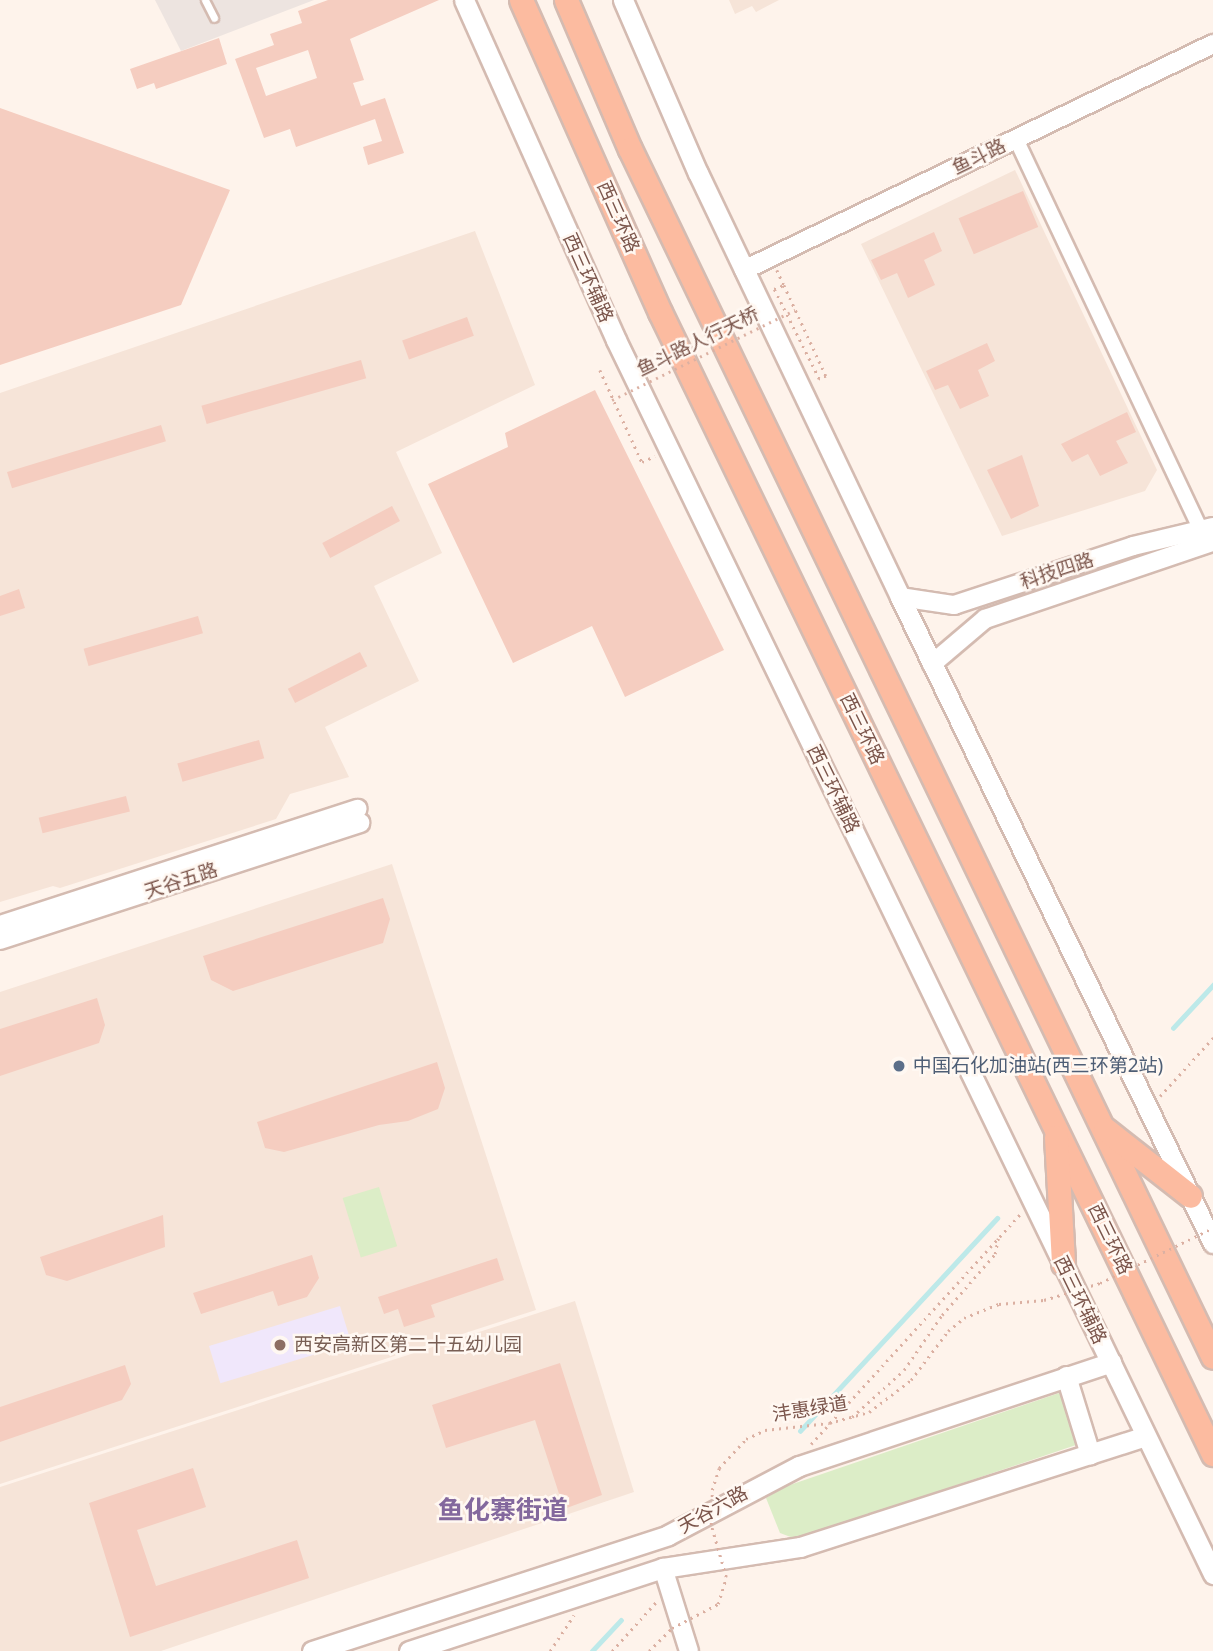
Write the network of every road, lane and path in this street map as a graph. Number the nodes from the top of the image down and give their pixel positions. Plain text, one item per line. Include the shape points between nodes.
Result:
1 (205, 0) edge
2 (464, 0) edge
3 (521, 0) edge
4 (566, 0) edge
5 (623, 0) edge
6 (214, 18) dead end
7 (1213, 44) edge
8 (1016, 139) junction
9 (744, 270) junction
10 (795, 310) junction
11 (600, 370) dead end
12 (612, 400) junction
13 (642, 462) dead end
14 (1209, 533) edge
15 (900, 597) junction
16 (932, 664) junction
17 (0, 925) edge
18 (0, 940) edge
19 (1213, 1038) edge
20 (1149, 1109) junction
21 (1101, 1126) junction
22 (1056, 1127) junction
23 (1191, 1196) junction
24 (1032, 1202) junction
25 (1213, 1228) edge
26 (998, 1237) junction
27 (1213, 1243) edge
28 (1063, 1264) junction
29 (1213, 1357) edge
30 (1111, 1362) junction
31 (1066, 1377) junction
32 (852, 1418) junction
33 (1146, 1436) junction
34 (1090, 1454) junction
35 (1213, 1454) edge
36 (792, 1468) junction
37 (663, 1569) junction
38 (1213, 1574) edge
39 (669, 1588) junction
40 (586, 1594) junction
41 (312, 1651) edge
42 (409, 1651) edge
43 (550, 1651) edge
44 (612, 1651) edge
45 (649, 1651) edge
46 (689, 1651) edge

1 - 6 lane
2 - 24 main road, 西三环辅路 via 615,340
3 - 22 highway, 西三环路 via 660,312
4 - 21 highway, 西三环路 via 636,161
5 - 9 main road
7 - 8 street, 鱼斗路
8 - 9 street, 鱼斗路
8 - 14 street
9 - 15 main road
10 - 10 path via 826,376 819,379 774,289 784,285
10 - 12 path, 鱼斗路人行天桥, bridge
11 - 12 path
12 - 13 path
14 - 15 street, 科技四路 via 1133,546 954,605
14 - 16 street, 科技四路 via 985,619
15 - 16 main road
16 - 20 main road
17 - 18 street, 天谷五路 via 360,816
19 - 20 path
20 - 23 main road
21 - 23 highway
21 - 29 highway, 西三环路
22 - 28 highway
22 - 35 highway, 西三环路
23 - 27 main road
24 - 26 path
24 - 28 main road, 西三环辅路
25 - 32 path, 沣惠绿道, bridge via 1100,1283 972,1313 948,1331 893,1395
26 - 32 path via 998,1246 985,1266 887,1390
26 - 36 path
28 - 30 main road, 西三环辅路
30 - 31 main road, 天谷六路
30 - 33 main road, 西三环辅路
31 - 34 main road
31 - 36 main road, 天谷六路
32 - 45 path, 沣惠绿道, bridge via 765,1430 732,1452 719,1468 709,1507 724,1559 723,1592 708,1612 672,1628
33 - 34 main road, 天谷六路
33 - 38 main road, 西三环辅路
34 - 37 main road, 天谷六路 via 800,1547
36 - 41 main road, 天谷六路 via 668,1535
37 - 39 street
37 - 40 main road, 天谷六路
39 - 44 path
39 - 46 street
40 - 42 main road, 天谷六路
40 - 43 path

